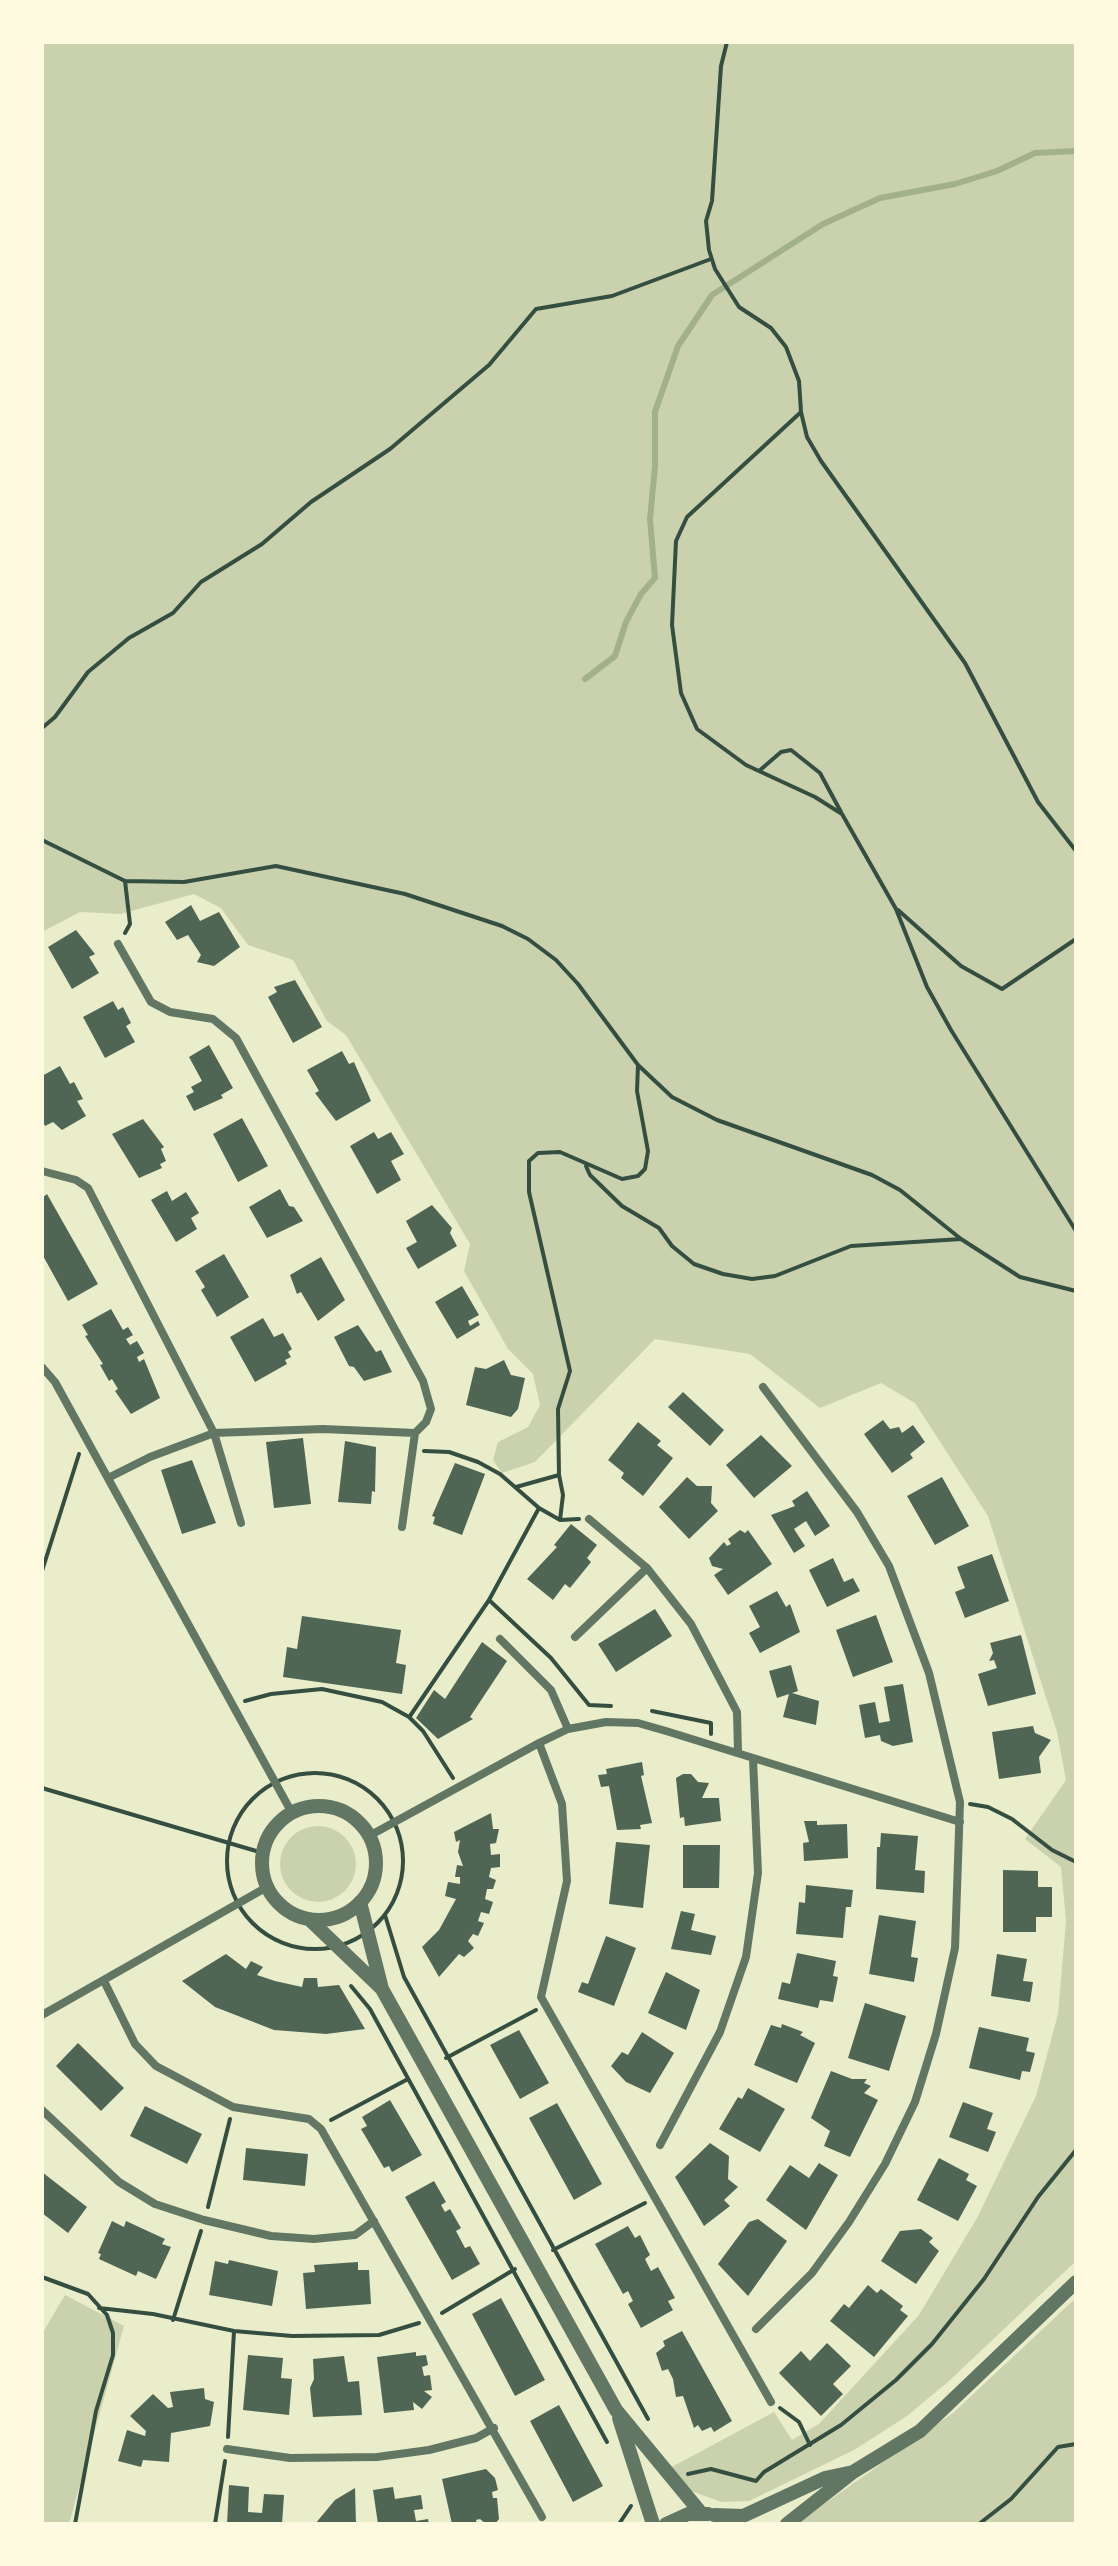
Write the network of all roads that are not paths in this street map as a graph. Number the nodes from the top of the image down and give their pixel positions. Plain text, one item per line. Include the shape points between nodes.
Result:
1 (118, 944) road end
2 (42, 1171) edge
3 (42, 1367) edge
4 (763, 1387) dead end
5 (214, 1433) junction
6 (415, 1433) junction
7 (108, 1478) junction
8 (589, 1519) road end
9 (241, 1523) dead end
10 (402, 1527) dead end
11 (647, 1568) junction
12 (575, 1637) dead end
13 (500, 1639) dead end
14 (568, 1729) junction
15 (539, 1743) junction
16 (738, 1752) junction
17 (753, 1759) junction
18 (292, 1813) junction
19 (960, 1822) junction
20 (369, 1836) junction
21 (267, 1887) junction
22 (360, 1902) junction
23 (310, 1920) junction
24 (104, 1981) junction
25 (382, 1989) junction
26 (42, 2015) edge
27 (42, 2110) edge
28 (660, 2145) dead end
29 (374, 2221) junction
30 (1076, 2282) edge
31 (756, 2329) dead end
32 (771, 2402) road end
33 (616, 2410) junction
34 (494, 2428) junction
35 (227, 2449) road end
36 (853, 2472) junction
37 (708, 2514) junction
38 (542, 2517) dead end
39 (653, 2524) edge
40 (666, 2524) edge
41 (732, 2524) edge
42 (787, 2524) edge

1 - 6 street via 151,1002 170,1012 213,1019 236,1038 429,1394 431,1409
2 - 5 street via 88,1188
3 - 7 street
4 - 19 street via 857,1512 889,1566 925,1661 960,1802
5 - 6 street
5 - 7 street
5 - 9 street
6 - 10 street
7 - 18 street
8 - 11 street
11 - 12 street
11 - 16 street via 713,1661 737,1712
13 - 14 street via 551,1690
14 - 15 street
14 - 16 street via 638,1723
15 - 20 street
15 - 32 street via 562,1804 567,1845 567,1881 542,1981 544,2005
16 - 17 street
17 - 19 street
17 - 28 street via 758,1873 746,1957 720,2032
18 - 20 street via 326,1807 351,1817
18 - 21 street via 268,1837 263,1853
19 - 31 street via 955,1948 915,2102 849,2222 812,2273
20 - 22 street via 375,1871
21 - 23 street via 292,1914
21 - 24 street
22 - 23 street via 345,1914
22 - 25 street
23 - 25 street
24 - 26 street
24 - 29 street via 135,2044 156,2066 233,2107 309,2119
25 - 33 street
27 - 29 street via 119,2182 167,2208 285,2237 355,2235
29 - 34 street
30 - 36 street via 952,2404 920,2431
33 - 37 street
33 - 39 street
34 - 35 street via 429,2450 377,2457 290,2458
34 - 38 street
36 - 37 street via 825,2478 743,2516
36 - 42 street
37 - 40 street via 688,2514
37 - 41 street

